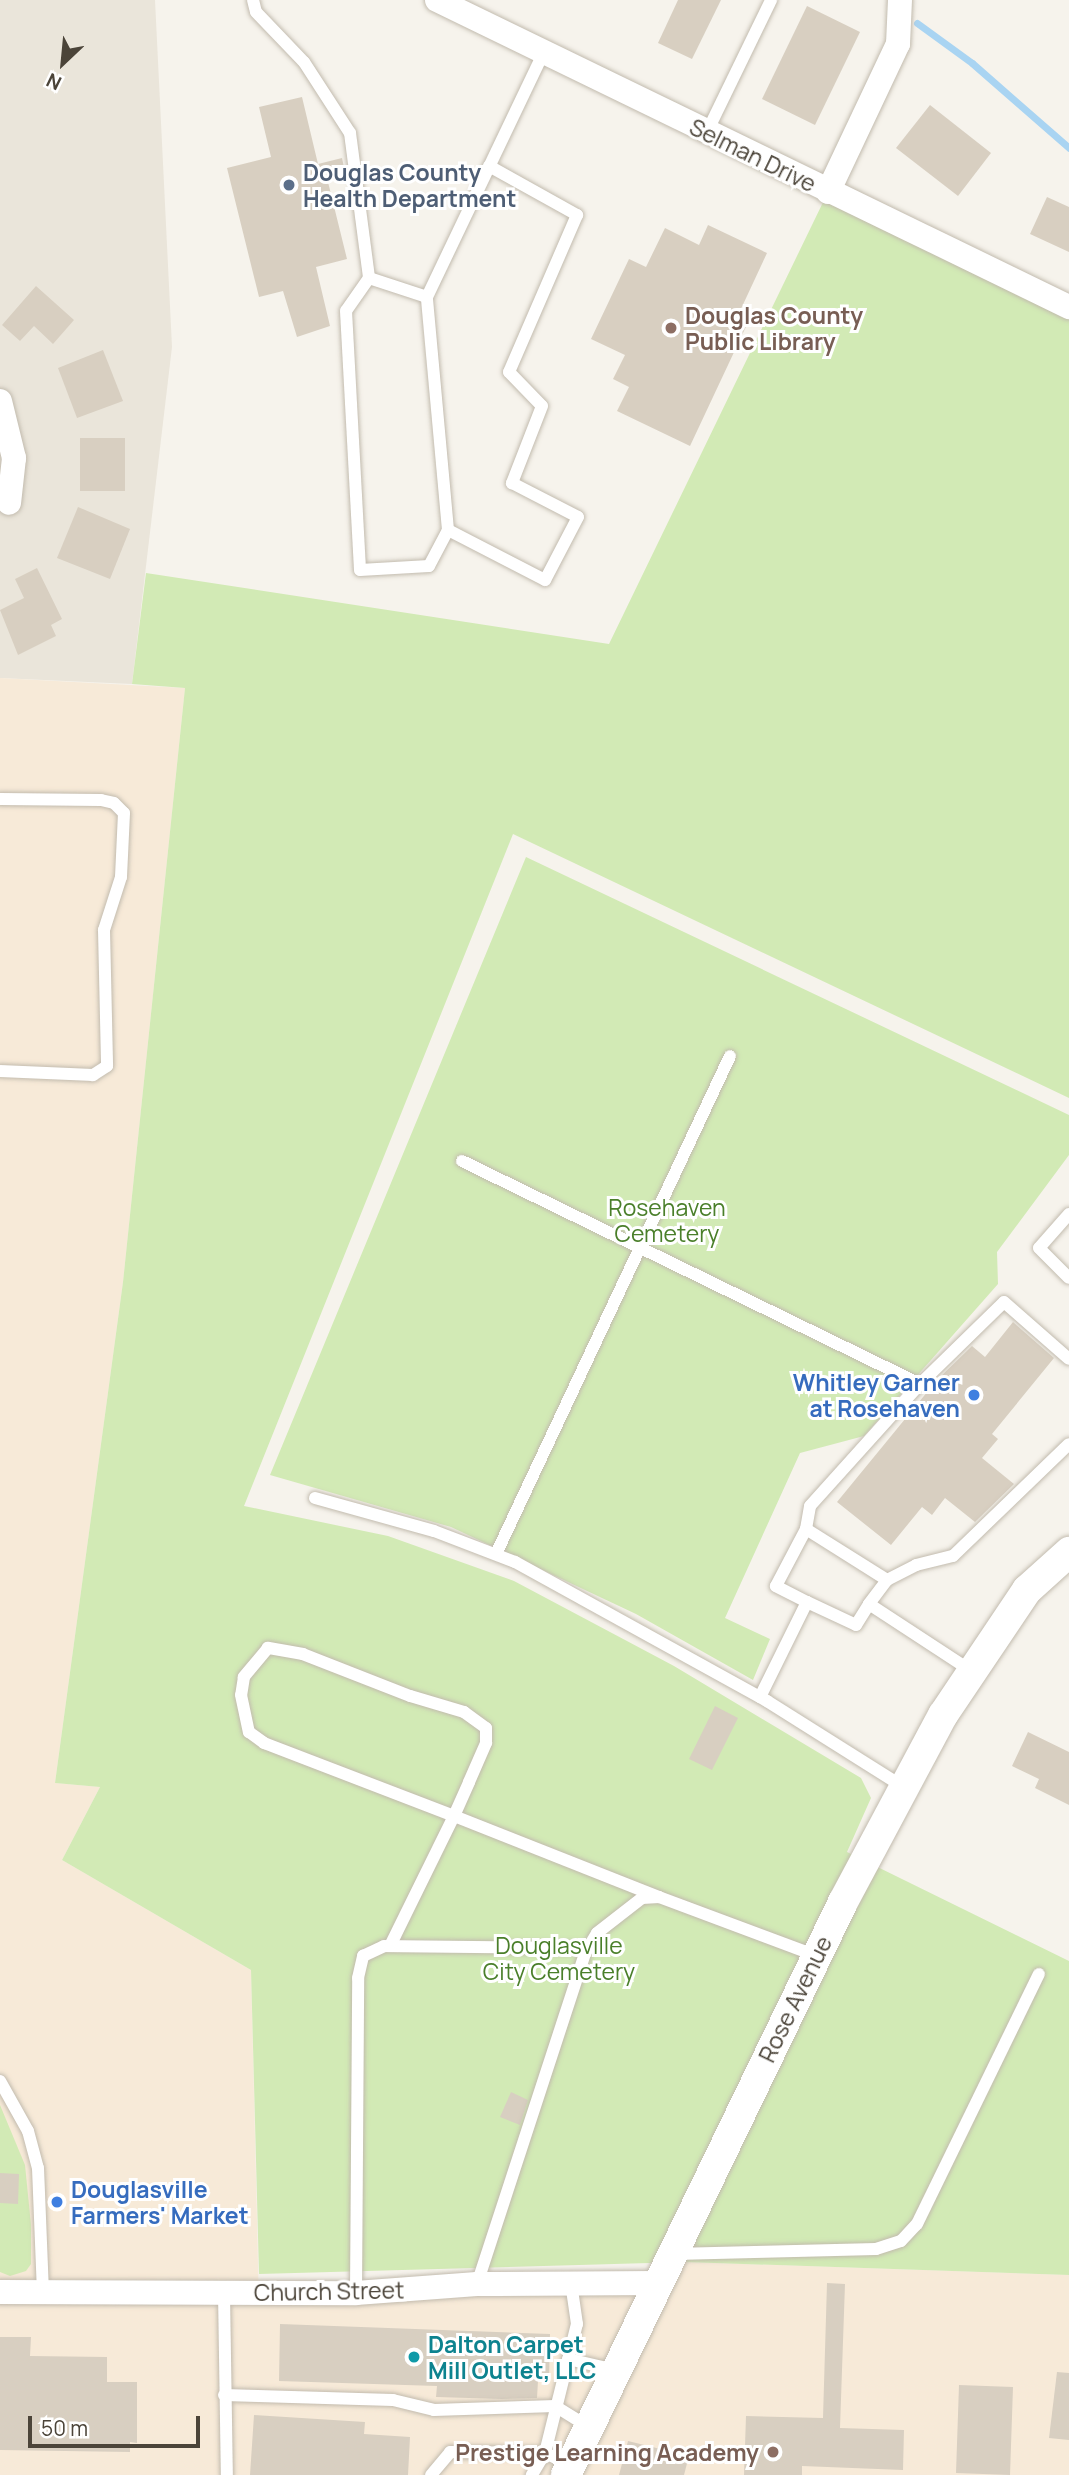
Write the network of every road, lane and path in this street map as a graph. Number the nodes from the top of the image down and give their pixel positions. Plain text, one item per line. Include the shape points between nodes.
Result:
1 (253, 0) edge
2 (772, 0) edge
3 (900, 0) edge
4 (450, 3) edge
5 (544, 52) junction
6 (707, 132) junction
7 (489, 166) junction
8 (828, 192) junction
9 (369, 278) junction
10 (427, 297) junction
11 (1069, 307) edge
12 (0, 401) edge
13 (9, 503) dead end
14 (448, 530) junction
15 (0, 799) edge
16 (730, 1056) dead end
17 (0, 1070) edge
18 (462, 1161) dead end
19 (1069, 1214) edge
20 (641, 1245) junction
21 (1069, 1278) edge
22 (1069, 1359) edge
23 (920, 1384) junction
24 (1069, 1444) edge
25 (315, 1498) dead end
26 (806, 1529) junction
27 (1069, 1552) edge
28 (496, 1554) junction
29 (887, 1580) junction
30 (807, 1602) junction
31 (869, 1604) junction
32 (970, 1670) junction
33 (760, 1697) junction
34 (905, 1788) junction
35 (454, 1816) junction
36 (659, 1897) junction
37 (390, 1946) junction
38 (588, 1948) junction
39 (817, 1956) junction
40 (1039, 1974) dead end
41 (0, 2081) edge
42 (671, 2255) junction
43 (571, 2283) junction
44 (657, 2283) junction
45 (477, 2284) junction
46 (0, 2292) edge
47 (43, 2293) junction
48 (224, 2293) junction
49 (356, 2293) junction
50 (568, 2359) junction
51 (615, 2370) junction
52 (224, 2395) junction
53 (555, 2406) junction
54 (589, 2427) junction
55 (560, 2464) edge
56 (226, 2475) edge
57 (431, 2475) edge
58 (532, 2475) edge

1 - 9 lane via 256,12 304,62 350,133
2 - 6 lane
3 - 8 street via 898,44
4 - 5 street, Selman Drive
5 - 6 street, Selman Drive
5 - 7 lane
6 - 8 street, Selman Drive
7 - 10 lane
7 - 14 lane via 577,215 509,372 542,407 512,483 578,517 545,580
8 - 11 street, Selman Drive
9 - 10 lane
9 - 14 lane via 346,311 360,570 429,566
10 - 14 lane
12 - 13 street via 14,458
15 - 17 lane via 101,800 114,803 124,813 121,877 104,930 107,1066 93,1075
16 - 20 lane
18 - 20 lane
19 - 21 lane via 1040,1248
20 - 23 lane
20 - 28 lane
22 - 23 lane via 1004,1302
23 - 26 lane via 810,1506
24 - 29 lane via 953,1556 916,1565
25 - 28 lane via 434,1531
26 - 29 lane
26 - 30 lane via 776,1586
27 - 32 street, Rose Avenue via 1027,1590
28 - 33 lane via 646,1630
29 - 31 lane
30 - 31 lane via 856,1625
30 - 33 lane
31 - 32 lane
32 - 34 street, Rose Avenue
33 - 34 lane
34 - 39 street, Rose Avenue
35 - 35 lane via 486,1743 486,1728 478,1720 286,1649 268,1648 256,1660 244,1677 241,1695 249,1732 264,1743
35 - 36 lane
35 - 37 lane
36 - 38 lane via 642,1898 622,1912
36 - 39 lane
37 - 38 lane
37 - 49 lane via 363,1956 358,1978
38 - 45 lane
39 - 42 street, Rose Avenue
40 - 42 lane via 917,2224 901,2241 876,2249
41 - 47 lane via 28,2131 38,2168
42 - 44 street, Rose Avenue
43 - 44 street, Church Street
43 - 45 street, Church Street
43 - 50 lane via 577,2325
44 - 51 street, Rose Avenue
45 - 49 street, Church Street
46 - 47 street, Church Street
47 - 48 street, Church Street
48 - 49 street, Church Street
48 - 52 lane
50 - 51 lane
50 - 53 lane
51 - 54 street, Rose Avenue
52 - 53 lane via 393,2400 434,2410
52 - 56 lane
53 - 54 lane
53 - 55 lane
54 - 55 street, Rose Avenue
55 - 57 lane via 450,2452
55 - 58 lane

